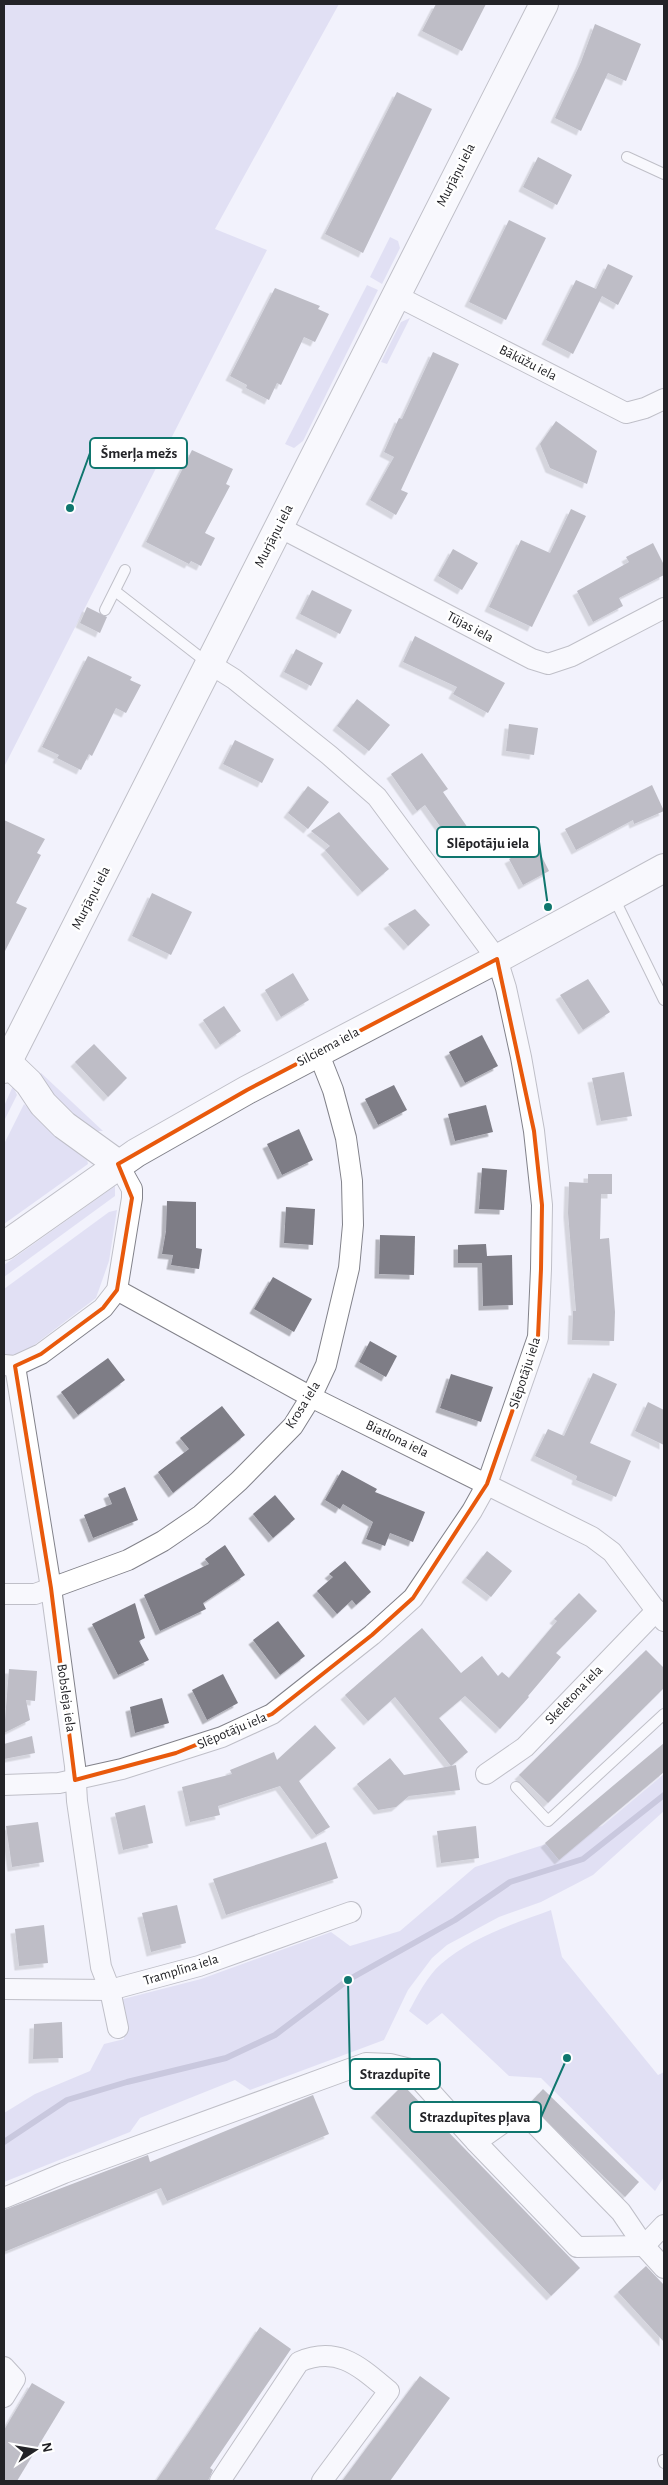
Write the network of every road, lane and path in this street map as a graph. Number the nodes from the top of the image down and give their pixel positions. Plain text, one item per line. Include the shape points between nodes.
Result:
1 (544, 4) edge
2 (627, 156) dead end
3 (664, 174) edge
4 (395, 295) junction
5 (664, 399) edge
6 (278, 527) junction
7 (125, 570) dead end
8 (116, 590) junction
9 (664, 608) edge
10 (105, 610) dead end
11 (210, 664) junction
12 (664, 868) edge
13 (613, 896) junction
14 (496, 960) junction
15 (664, 1000) edge
16 (318, 1052) junction
17 (6, 1065) edge
18 (118, 1164) junction
19 (4, 1246) edge
20 (118, 1290) junction
21 (10, 1366) edge
22 (311, 1397) junction
23 (487, 1484) junction
24 (51, 1588) junction
25 (4, 1594) edge
26 (660, 1615) edge
27 (664, 1714) edge
28 (486, 1774) dead end
29 (75, 1780) junction
30 (4, 1786) edge
31 (516, 1788) dead end
32 (351, 1912) dead end
33 (4, 1989) edge
34 (110, 1990) junction
35 (118, 2028) dead end
36 (476, 2142) junction
37 (4, 2198) edge
38 (664, 2225) edge
39 (644, 2246) junction
40 (664, 2268) edge
41 (4, 2368) edge
42 (4, 2397) edge
43 (220, 2481) edge
44 (322, 2481) edge

1 - 4 street, Murjāņu iela
2 - 3 lane
4 - 5 street, Bākūžu iela via 626,413
4 - 6 street, Murjāņu iela
6 - 9 street, Tūjas iela via 532,659 548,664 572,656
6 - 11 street, Murjāņu iela
7 - 8 lane
8 - 10 lane
8 - 11 lane
11 - 14 street, Slēpotāju iela via 234,679 377,797
11 - 17 street, Murjāņu iela
12 - 13 street, Silciema iela
13 - 14 street, Silciema iela
13 - 15 lane
14 - 16 street, Silciema iela
14 - 23 street, Slēpotāju iela via 506,988 534,1131 542,1205 541,1269 538,1337
16 - 18 street, Silciema iela
16 - 22 street, Krosa iela via 334,1090 346,1138 352,1181 353,1225 349,1268 328,1355
17 - 18 street via 29,1083 43,1104 64,1125
18 - 19 street, Silciema iela
18 - 20 street via 132,1189 132,1198
20 - 21 street via 103,1308 40,1354
20 - 22 street, Biatlona iela
21 - 24 street, Bobsleja iela
22 - 23 street, Biatlona iela
22 - 24 street, Krosa iela via 293,1426 201,1515 128,1560
23 - 26 street, Biatlona iela via 597,1540 612,1552
23 - 29 street, Slēpotāju iela via 413,1598 372,1635 272,1714 176,1753
24 - 25 street, Krosa iela via 35,1594
24 - 29 street, Bobsleja iela
26 - 28 street, Skeletona iela via 525,1747
27 - 31 lane via 548,1821
29 - 30 street, Slēpotāju iela
29 - 34 street, Bobsleja iela via 101,1966
32 - 34 street, Tramplīna iela via 199,1966
33 - 34 street, Tramplīna iela
34 - 35 street, Bobsleja iela
36 - 37 street via 410,2069 366,2063
36 - 39 street via 578,2247
36 - 39 street via 517,2113 533,2122 620,2212
38 - 39 street
39 - 40 street
41 - 42 street via 14,2379
43 - 44 street via 299,2362 309,2357 330,2355 360,2367 388,2391

